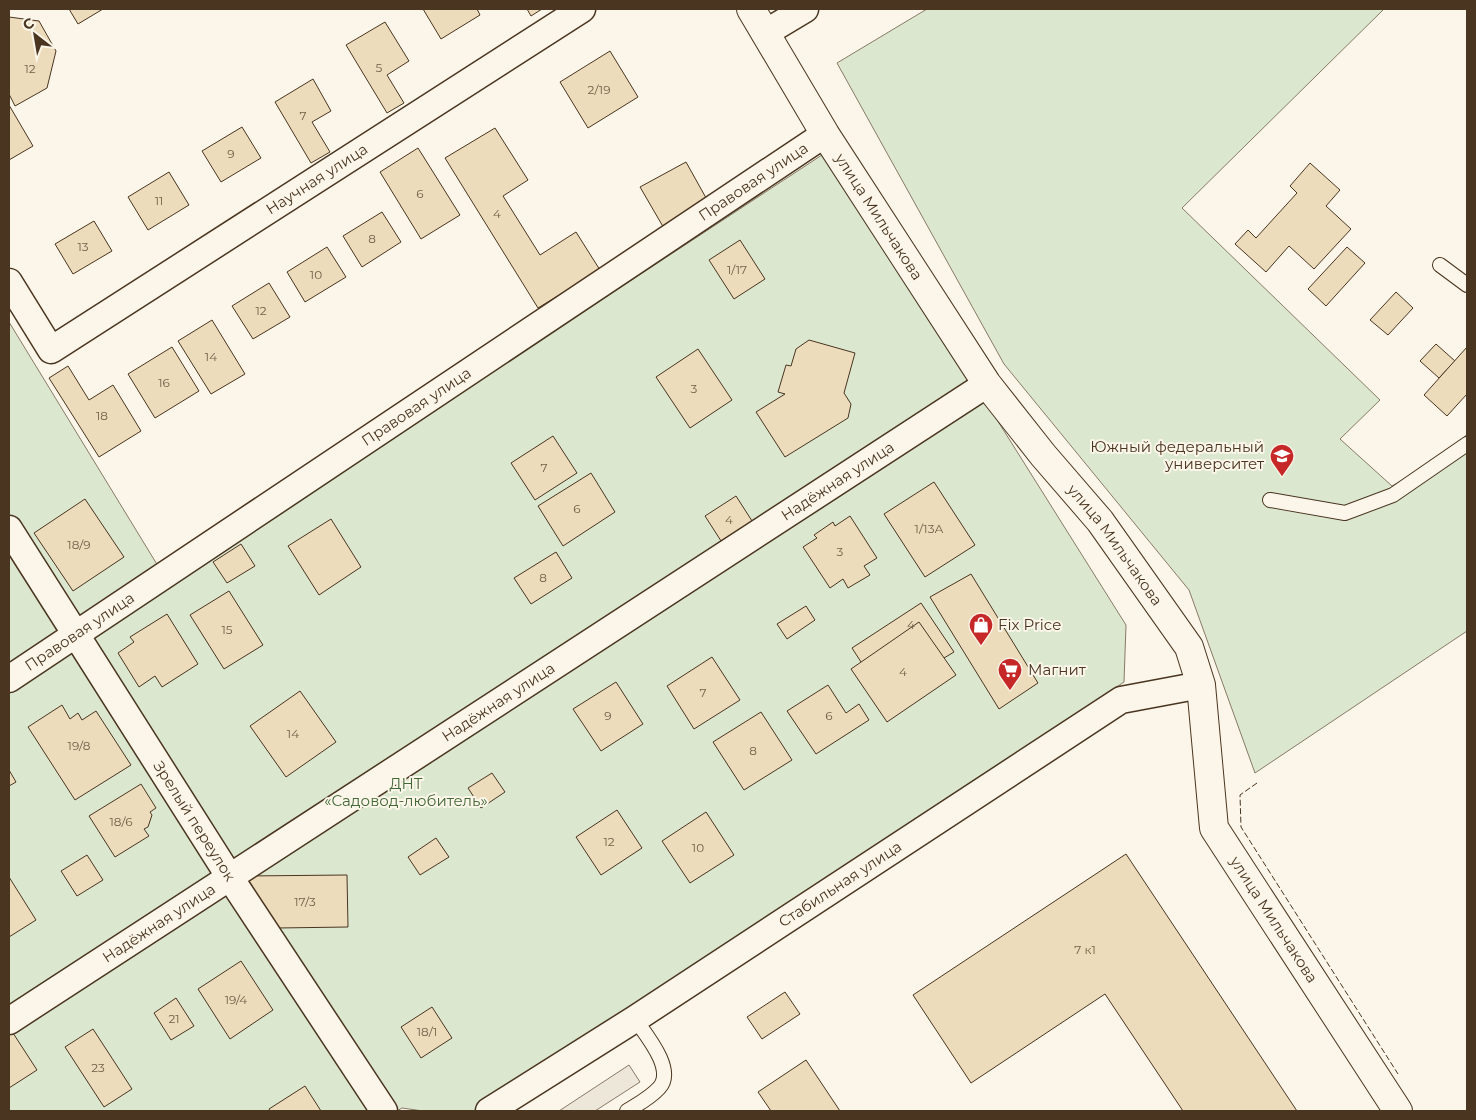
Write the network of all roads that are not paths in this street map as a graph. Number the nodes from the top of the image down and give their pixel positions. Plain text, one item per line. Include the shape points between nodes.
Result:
1 (582, 9) edge
2 (751, 9) edge
3 (805, 9) edge
4 (766, 33) junction
5 (825, 134) junction
6 (1440, 266) dead end
7 (9, 282) edge
8 (1467, 285) edge
9 (987, 384) junction
10 (1467, 444) edge
11 (1270, 500) dead end
12 (9, 529) edge
13 (76, 635) junction
14 (9, 678) edge
15 (1202, 685) junction
16 (230, 876) junction
17 (635, 1019) junction
18 (9, 1020) edge
19 (384, 1111) edge
20 (489, 1111) edge
21 (627, 1111) edge
22 (1398, 1111) edge

1 - 7 street, Научная улица via 51,350
2 - 4 street, улица Мильчакова
3 - 4 street
4 - 5 street, улица Мильчакова
5 - 9 street, улица Мильчакова
5 - 13 street, Правовая улица
6 - 8 lane
9 - 15 street, улица Мильчакова via 1130,562 1189,646
9 - 16 street, Надёжная улица
10 - 11 lane via 1393,495 1345,513
12 - 13 street, Зрелый переулок
13 - 14 street, Правовая улица
13 - 16 street, Зрелый переулок
15 - 17 street, Стабильная улица via 1121,700
15 - 22 street, улица Мильчакова via 1214,828
16 - 18 street, Надёжная улица
16 - 19 street, Зрелый переулок
17 - 20 street, Стабильная улица
17 - 21 lane via 662,1060 665,1073 661,1087

